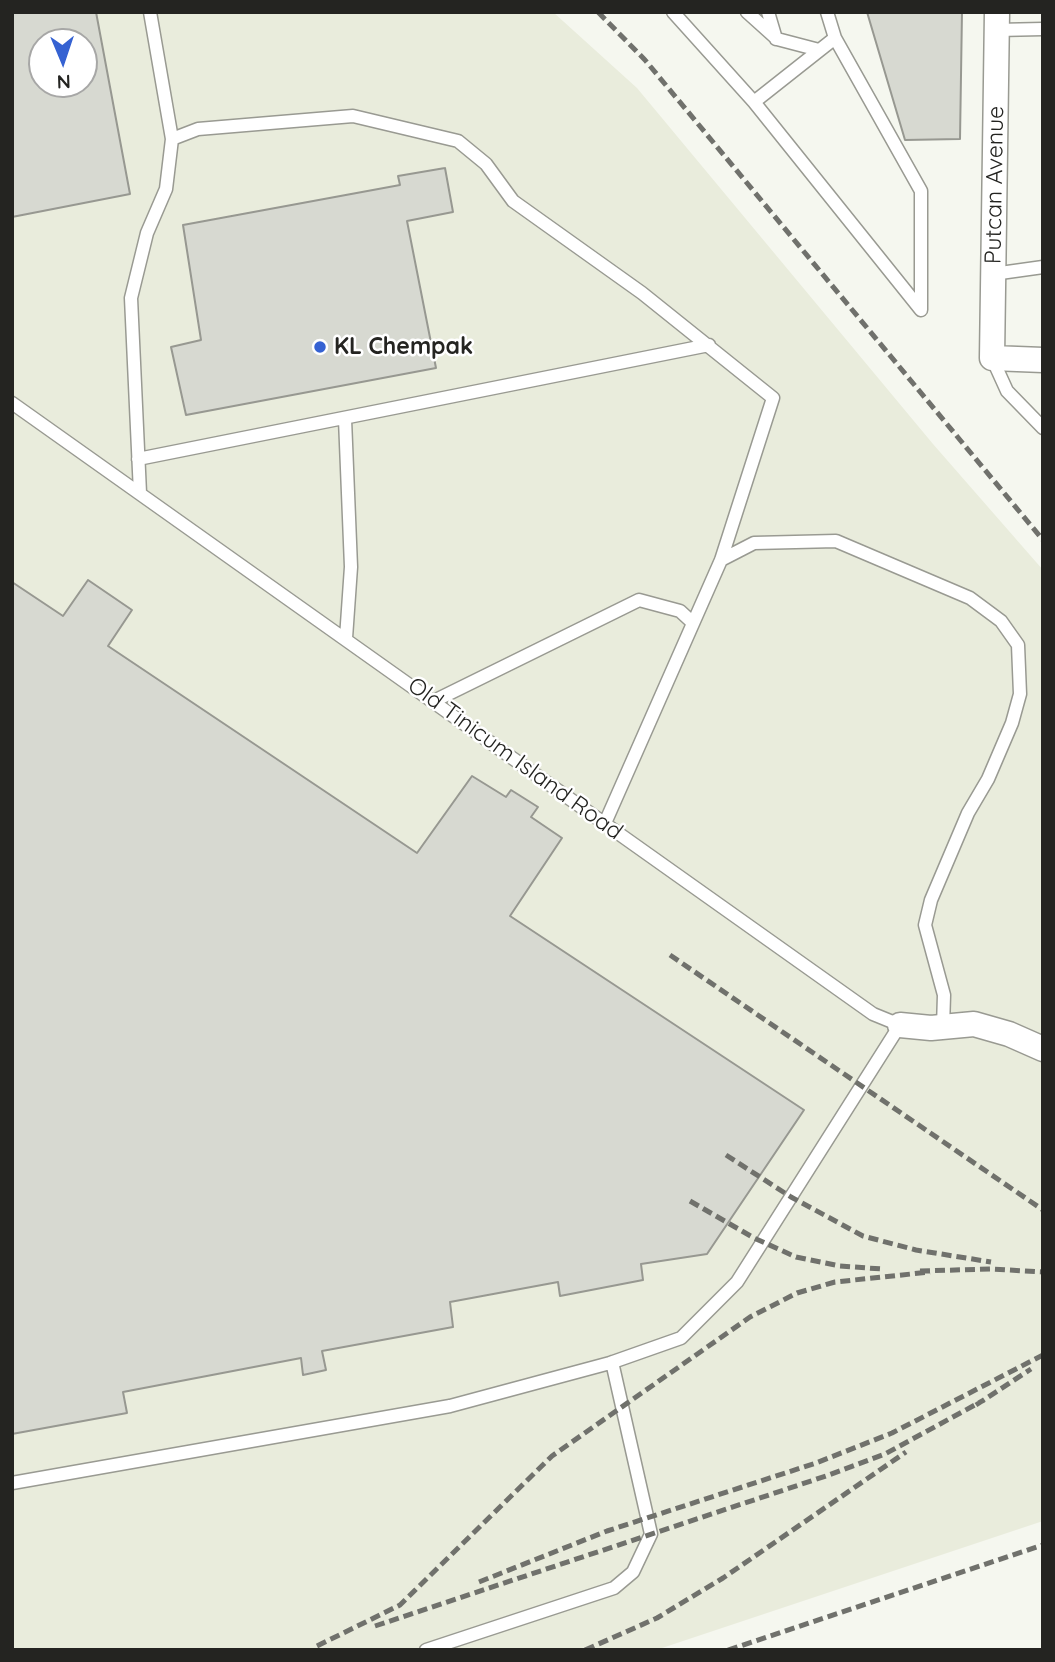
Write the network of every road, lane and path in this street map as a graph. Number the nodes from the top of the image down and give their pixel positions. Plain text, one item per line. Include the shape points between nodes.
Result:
1 (150, 12) edge
2 (673, 12) edge
3 (747, 12) edge
4 (768, 12) edge
5 (827, 12) edge
6 (997, 21) edge
7 (1043, 29) edge
8 (835, 38) junction
9 (777, 39) junction
10 (819, 50) junction
11 (754, 102) junction
12 (172, 139) junction
13 (1043, 267) edge
14 (993, 274) junction
15 (709, 345) junction
16 (992, 358) junction
17 (1043, 360) edge
18 (12, 404) edge
19 (345, 419) junction
20 (1043, 428) edge
21 (138, 459) junction
22 (140, 493) junction
23 (721, 560) junction
24 (693, 623) junction
25 (346, 638) junction
26 (435, 701) junction
27 (605, 823) junction
28 (900, 1025) junction
29 (943, 1027) junction
30 (1043, 1049) edge
31 (612, 1362) junction
32 (12, 1483) edge
33 (426, 1650) edge

1 - 12 lane
2 - 11 lane
3 - 9 lane
4 - 9 lane
5 - 8 lane
6 - 7 lane
6 - 14 street, Putcan Avenue
8 - 10 lane
8 - 11 lane via 921,191 921,310
9 - 10 lane
10 - 11 lane
12 - 15 lane via 198,129 353,116 458,141 486,164 513,201
12 - 21 lane via 166,189 147,233 131,298
13 - 14 lane
14 - 16 street, Putcan Avenue
15 - 19 lane
15 - 23 lane via 773,398
16 - 17 street
16 - 20 lane via 1007,391
18 - 22 lane, Old Tinicum Island Road
19 - 21 lane
19 - 25 lane via 351,567
21 - 22 lane
22 - 25 lane, Old Tinicum Island Road
23 - 24 lane
23 - 29 lane via 754,543 836,541 970,598 1001,621 1018,645 1020,694 1012,723 968,813 925,925 944,995
24 - 26 lane via 680,611 639,600
24 - 27 lane
25 - 26 lane, Old Tinicum Island Road
26 - 27 lane, Old Tinicum Island Road
27 - 28 lane, Old Tinicum Island Road via 873,1014
28 - 29 street, Old Tinicum Island Road
28 - 31 lane via 737,1282 681,1338
29 - 30 street, Old Tinicum Island Road via 974,1024
31 - 32 lane via 450,1406
31 - 33 lane via 651,1534 633,1572 614,1588

